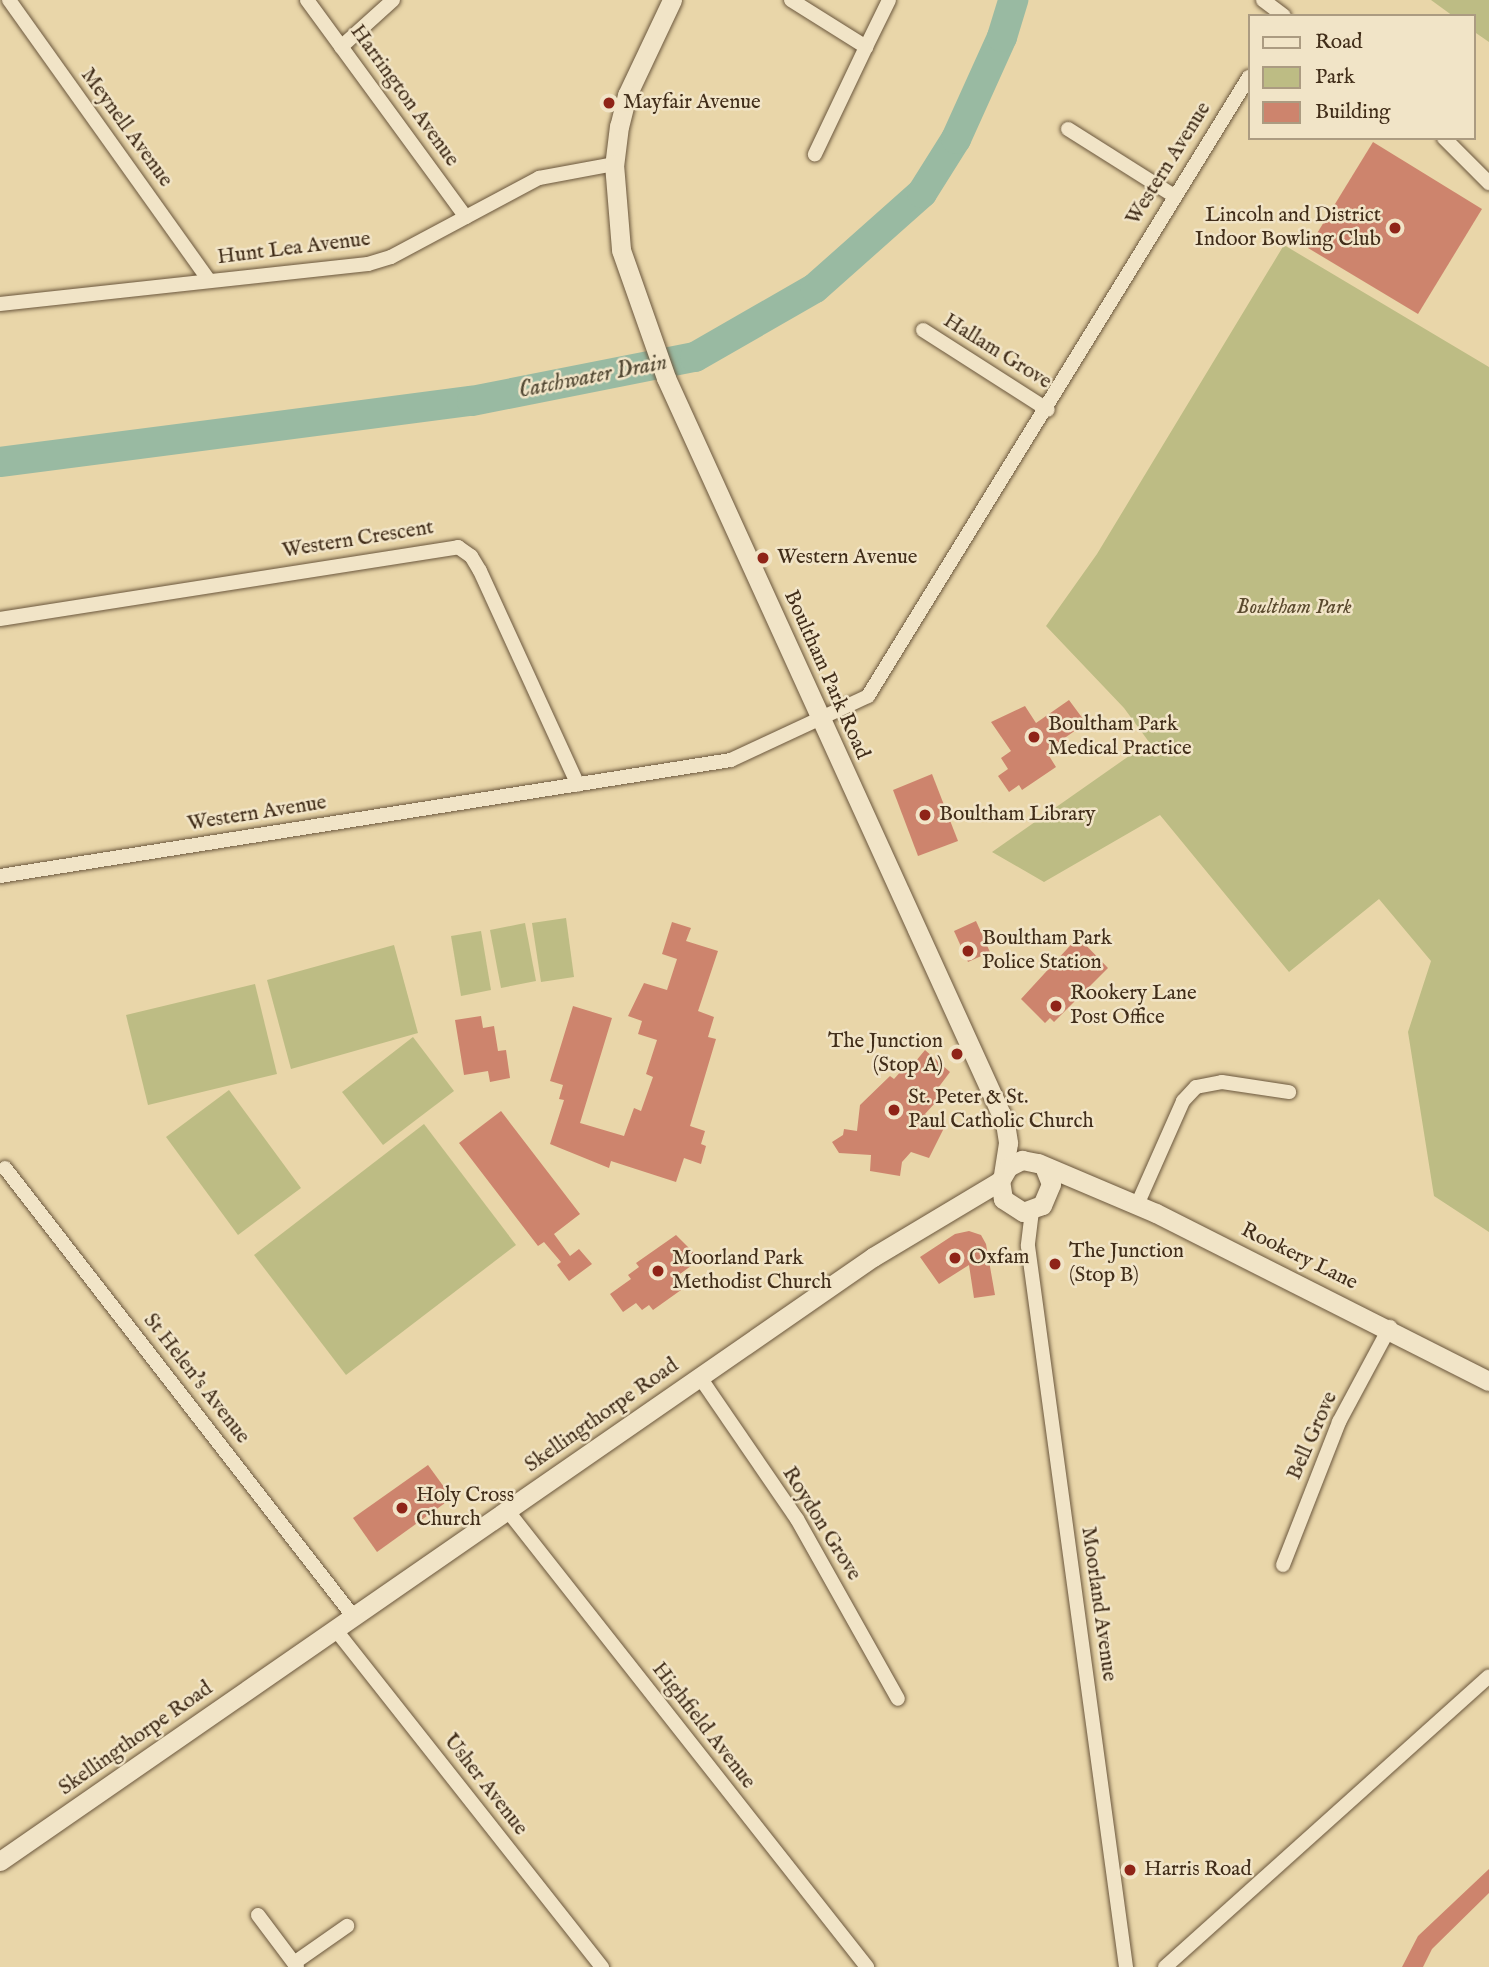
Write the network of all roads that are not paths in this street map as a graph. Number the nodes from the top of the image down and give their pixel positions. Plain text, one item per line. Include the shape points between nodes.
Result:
1 (9, 0) edge
2 (307, 0) edge
3 (393, 0) edge
4 (672, 0) edge
5 (791, 0) edge
6 (889, 0) edge
7 (1263, 0) edge
8 (1281, 14) edge
9 (341, 47) junction
10 (866, 47) junction
11 (1248, 79) edge
12 (1068, 129) dead end
13 (1446, 140) edge
14 (815, 154) dead end
15 (614, 164) junction
16 (1489, 183) edge
17 (1173, 195) junction
18 (466, 217) junction
19 (209, 280) junction
20 (0, 304) edge
21 (923, 330) dead end
22 (1048, 410) junction
23 (0, 619) edge
24 (820, 719) junction
25 (578, 785) junction
26 (0, 876) edge
27 (1289, 1092) dead end
28 (1005, 1123) junction
29 (1037, 1165) junction
30 (5, 1168) dead end
31 (1084, 1186) junction
32 (1003, 1190) junction
33 (1137, 1205) junction
34 (1039, 1206) junction
35 (1028, 1246) junction
36 (1390, 1327) junction
37 (699, 1376) junction
38 (1489, 1381) edge
39 (507, 1510) junction
40 (1283, 1565) dead end
41 (353, 1616) junction
42 (335, 1629) junction
43 (1489, 1676) edge
44 (898, 1699) dead end
45 (0, 1861) edge
46 (258, 1915) dead end
47 (347, 1926) dead end
48 (295, 1965) edge
49 (602, 1967) edge
50 (867, 1967) edge
51 (1126, 1967) edge
52 (1165, 1967) edge

1 - 19 street, Meynell Avenue
2 - 9 street, Harrington Avenue
3 - 9 street
4 - 15 street, Boultham Park Road via 627,95
5 - 10 street
6 - 10 street
7 - 8 street
9 - 18 street, Harrington Avenue
10 - 14 street
11 - 17 street, Western Avenue
12 - 17 street
13 - 16 street
15 - 18 street, Hunt Lea Avenue via 540,178
15 - 24 street, Boultham Park Road via 621,250 656,353
17 - 22 street, Western Avenue
18 - 19 street, Hunt Lea Avenue via 391,257 368,264
19 - 20 street, Hunt Lea Avenue
21 - 22 street, Hallam Grove
22 - 24 street, Western Avenue via 873,693
23 - 25 street, Western Crescent via 458,548 471,556 480,571
24 - 25 street, Western Avenue via 731,760
24 - 28 street, Boultham Park Road
25 - 26 street, Western Avenue
27 - 33 street via 1222,1082 1196,1087 1183,1101
28 - 29 street
28 - 32 street via 1008,1143
29 - 31 street, Rookery Lane via 1075,1178
29 - 32 street via 1014,1163
29 - 34 street via 1051,1184
30 - 41 street, St Helen's Avenue
31 - 33 street, Rookery Lane
31 - 34 street
32 - 34 street
32 - 35 street, Moorland Avenue
32 - 37 street, Skellingthorpe Road via 957,1204
33 - 36 street, Rookery Lane
34 - 35 street, Moorland Avenue
35 - 51 street, Moorland Avenue
36 - 38 street, Rookery Lane
36 - 40 street, Bell Grove via 1334,1433
37 - 39 street, Skellingthorpe Road
37 - 44 street, Roydon Grove via 797,1519
39 - 41 street, Skellingthorpe Road
39 - 50 street, Highfield Avenue
41 - 42 street, Skellingthorpe Road
42 - 45 street, Skellingthorpe Road
42 - 49 street, Usher Avenue
43 - 52 street
46 - 48 street
47 - 48 street

